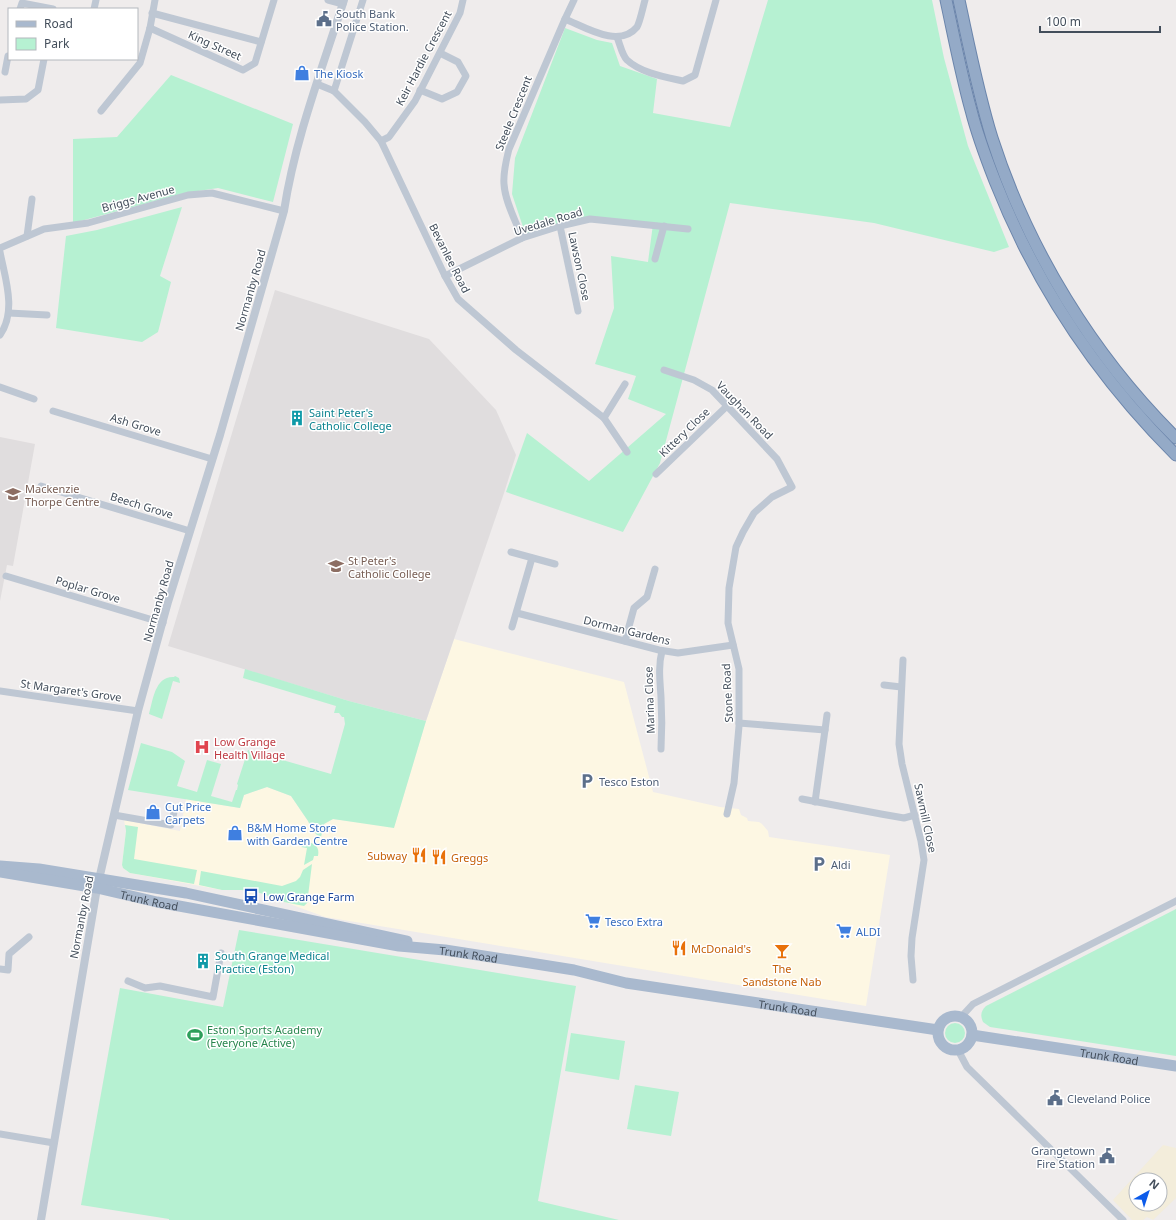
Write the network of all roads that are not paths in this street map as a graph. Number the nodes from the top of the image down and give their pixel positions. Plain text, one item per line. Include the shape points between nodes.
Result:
1 (155, 0) edge
2 (274, 0) edge
3 (328, 0) edge
4 (363, 0) edge
5 (463, 0) edge
6 (574, 0) edge
7 (645, 0) edge
8 (716, 0) edge
9 (946, 0) edge
10 (959, 0) edge
11 (344, 2) edge
12 (19, 4) edge
13 (46, 8) edge
14 (152, 13) junction
15 (565, 19) junction
16 (150, 28) junction
17 (617, 37) junction
18 (261, 42) junction
19 (440, 53) junction
20 (8, 59) edge
21 (44, 60) edge
22 (5, 72) dead end
23 (317, 84) junction
24 (420, 90) junction
25 (334, 91) junction
26 (0, 100) edge
27 (101, 111) dead end
28 (380, 141) junction
29 (32, 199) dead end
30 (284, 211) junction
31 (560, 226) junction
32 (664, 226) junction
33 (688, 229) dead end
34 (27, 236) junction
35 (522, 238) junction
36 (0, 248) edge
37 (0, 252) edge
38 (655, 259) dead end
39 (445, 276) junction
40 (578, 311) dead end
41 (9, 313) junction
42 (47, 315) dead end
43 (0, 335) edge
44 (664, 370) dead end
45 (625, 384) dead end
46 (0, 387) edge
47 (34, 399) dead end
48 (727, 406) junction
49 (53, 411) dead end
50 (604, 418) junction
51 (1176, 438) edge
52 (627, 452) dead end
53 (1176, 455) edge
54 (212, 459) junction
55 (656, 474) dead end
56 (41, 486) dead end
57 (792, 487) joint
58 (190, 532) junction
59 (512, 552) dead end
60 (532, 558) junction
61 (555, 564) dead end
62 (655, 569) dead end
63 (6, 576) dead end
64 (517, 613) junction
65 (163, 623) junction
66 (512, 627) dead end
67 (625, 641) junction
68 (733, 645) junction
69 (662, 650) junction
70 (903, 660) dead end
71 (884, 685) dead end
72 (901, 687) junction
73 (0, 691) edge
74 (138, 711) junction
75 (827, 715) dead end
76 (739, 723) junction
77 (825, 730) junction
78 (661, 749) dead end
79 (802, 800) dead end
80 (816, 802) junction
81 (174, 812) dead end
82 (727, 814) dead end
83 (114, 815) junction
84 (914, 815) junction
85 (0, 866) edge
86 (0, 872) edge
87 (98, 883) junction
88 (1176, 901) edge
89 (29, 937) dead end
90 (222, 953) dead end
91 (0, 969) edge
92 (913, 980) dead end
93 (128, 981) dead end
94 (961, 1017) junction
95 (938, 1030) junction
96 (972, 1035) junction
97 (958, 1050) junction
98 (1176, 1066) edge
99 (0, 1134) edge
100 (54, 1143) junction
101 (41, 1220) edge
102 (1123, 1220) edge

1 - 14 street
2 - 18 street, King Street
3 - 11 street
4 - 25 street
5 - 19 street, Keir Hardie Crescent via 460,12
6 - 15 street, Steele Crescent
7 - 17 street via 637,26 628,34
8 - 17 street via 695,75 683,81 658,75 626,59
9 - 53 highway via 971,111 1001,195 1025,249 1050,295 1094,362 1153,433
10 - 51 highway via 974,74 992,139 1038,250 1095,342 1130,388
11 - 23 street, Normanby Road
12 - 13 street
14 - 16 street
14 - 18 street
15 - 17 street via 604,35
15 - 35 street, Steele Crescent via 509,149 504,168 506,197
16 - 18 street, King Street via 243,70 255,63
16 - 27 street via 140,63
19 - 24 street, Keir Hardie Crescent
19 - 24 street via 458,62 466,76 457,92 442,99
20 - 22 street
21 - 26 street via 38,90 26,100
23 - 25 street, Bevanlee Road
23 - 30 street, Normanby Road via 290,179
24 - 28 street, Keir Hardie Crescent via 389,137
25 - 28 street, Bevanlee Road
28 - 39 street, Bevanlee Road
29 - 34 street
30 - 34 street, Briggs Avenue via 212,193 188,196 88,223 44,229
30 - 54 street, Normanby Road
31 - 32 street, Uvedale Road via 590,219
31 - 35 street, Uvedale Road
31 - 40 street, Lawson Close
32 - 33 street, Uvedale Road
32 - 38 street
34 - 36 street, Briggs Avenue
35 - 39 street, Uvedale Road
37 - 41 street
39 - 50 street, Bevanlee Road via 458,299 516,350
41 - 42 street
41 - 43 street
44 - 48 street, Vaughan Road via 694,380 712,390
45 - 50 street
46 - 47 street
48 - 55 street, Kittery Close
48 - 57 street, Vaughan Road via 777,459
49 - 54 street, Ash Grove
50 - 52 street, Bevanlee Road
54 - 58 street, Normanby Road
56 - 58 street, Beech Grove
57 - 68 street, Stone Road via 772,497 754,513 736,547 729,588 728,623
58 - 65 street, Normanby Road
59 - 60 street
60 - 61 street
60 - 64 street
62 - 67 street via 647,597 634,608
63 - 65 street, Poplar Grove
64 - 66 street
64 - 67 street, Dorman Gardens
65 - 74 street, Normanby Road
67 - 69 street, Dorman Gardens
68 - 69 street, Dorman Gardens via 678,653
68 - 76 street, Stone Road via 739,669
69 - 78 street, Marina Close via 659,666
70 - 72 street, Sawmill Close
71 - 72 street
72 - 84 street, Sawmill Close via 899,744
73 - 74 street, St Margaret's Grove
74 - 83 street, Normanby Road
75 - 77 street
76 - 77 street
76 - 82 street, Stone Road via 734,783
77 - 80 street
79 - 80 street
80 - 84 street via 904,818
81 - 83 street via 171,826
83 - 87 street, Normanby Road
84 - 92 street, Sawmill Close via 924,860 912,938
85 - 87 main road via 39,869
86 - 87 main road, Trunk Road
87 - 95 main road, Trunk Road via 157,902 399,946 445,950 574,970 626,983
87 - 100 street, Normanby Road
88 - 94 street via 973,1004
89 - 91 street via 9,954 8,970
90 - 93 street via 213,997 160,986 145,988
94 - 95 main road via 946,1018
94 - 96 main road via 969,1024
95 - 97 main road via 942,1046
96 - 97 main road via 967,1045
96 - 98 main road, Trunk Road
97 - 102 street via 967,1068
99 - 100 street
100 - 101 street, Normanby Road

